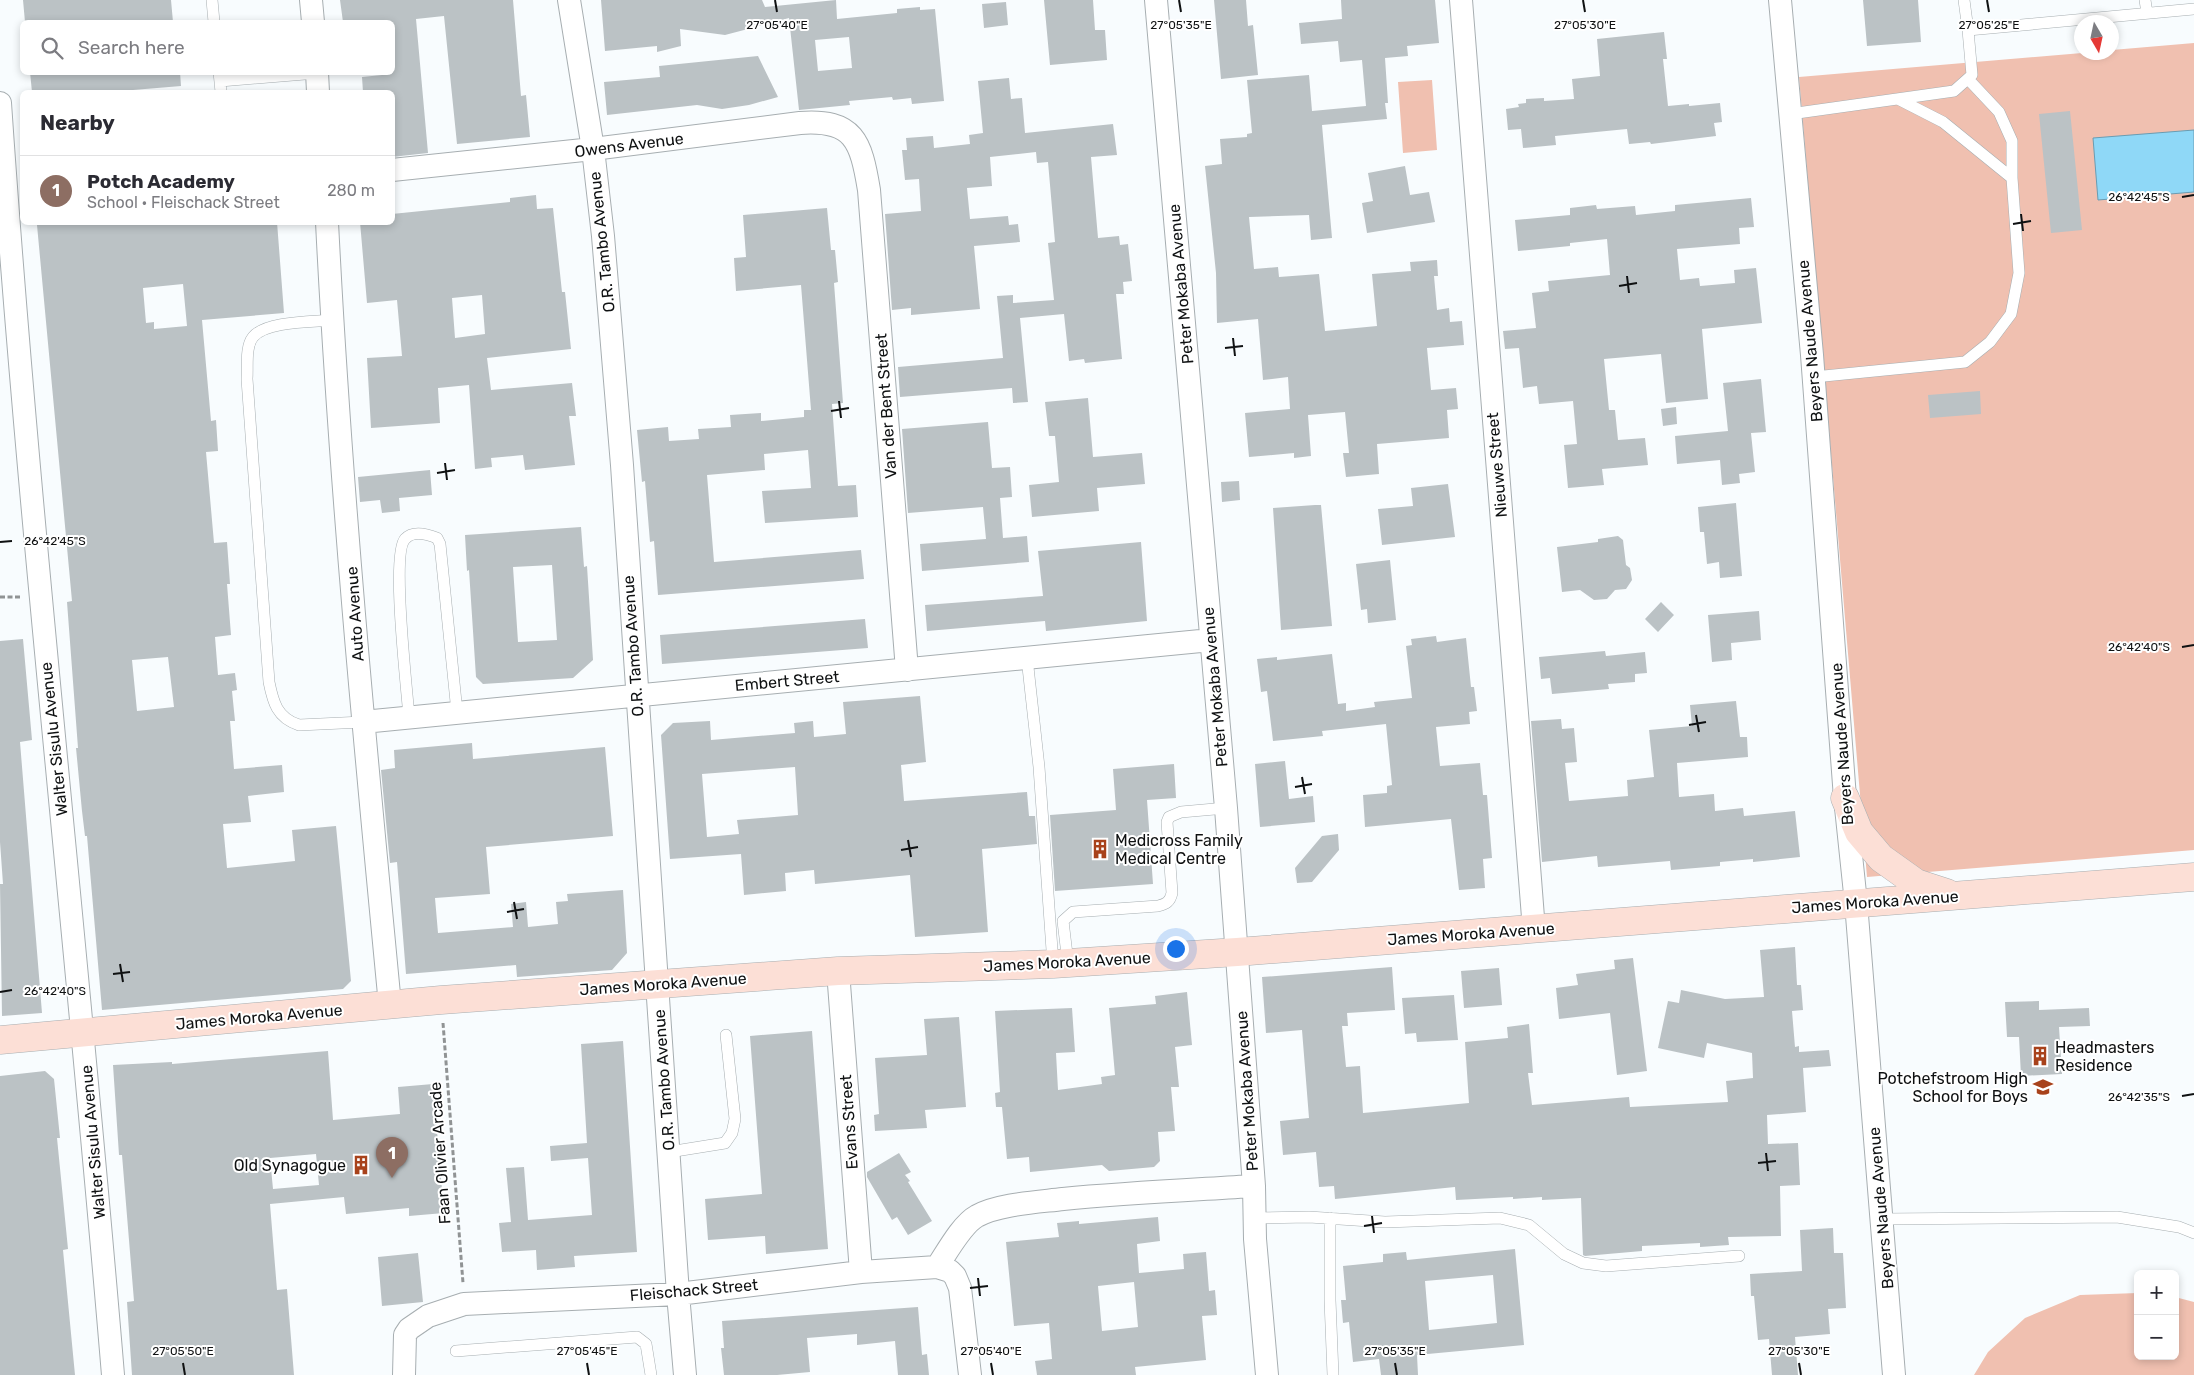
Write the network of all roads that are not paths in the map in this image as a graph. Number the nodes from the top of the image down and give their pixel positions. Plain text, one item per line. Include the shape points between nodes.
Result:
1 (212, 0) edge
2 (312, 0) edge
3 (569, 0) edge
4 (1156, 0) edge
5 (1460, 0) edge
6 (1780, 0) edge
7 (1964, 0) edge
8 (2145, 0) edge
9 (2194, 10) edge
10 (2147, 13) junction
11 (214, 20) edge
12 (313, 20) edge
13 (1968, 30) junction
14 (1970, 77) junction
15 (318, 79) edge
16 (220, 82) edge
17 (1898, 99) junction
18 (0, 103) edge
19 (1790, 114) junction
20 (857, 144) joint
21 (593, 149) junction
22 (2, 166) edge
23 (395, 170) edge
24 (2012, 178) junction
25 (327, 225) edge
26 (332, 320) junction
27 (1814, 377) junction
28 (1211, 640) junction
29 (1027, 658) junction
30 (907, 670) junction
31 (636, 695) junction
32 (457, 712) junction
33 (409, 717) junction
34 (363, 722) junction
35 (1844, 798) junction
36 (1226, 808) junction
37 (2194, 877) edge
38 (1959, 897) junction
39 (1856, 903) junction
40 (1534, 930) junction
41 (1237, 952) junction
42 (1061, 964) junction
43 (838, 971) junction
44 (656, 984) junction
45 (390, 1005) junction
46 (82, 1033) junction
47 (726, 1035) dead end
48 (0, 1040) edge
49 (669, 1152) junction
50 (1254, 1186) junction
51 (1254, 1218) junction
52 (1330, 1218) junction
53 (1882, 1219) junction
54 (2194, 1221) edge
55 (2179, 1227) junction
56 (2194, 1233) edge
57 (1739, 1256) dead end
58 (937, 1267) junction
59 (860, 1272) junction
60 (678, 1294) junction
61 (456, 1351) dead end
62 (113, 1375) edge
63 (404, 1375) edge
64 (651, 1375) edge
65 (685, 1375) edge
66 (970, 1375) edge
67 (1267, 1375) edge
68 (1333, 1375) edge
69 (1894, 1375) edge

1 - 11 lane
2 - 12 street
3 - 21 street, O.R. Tambo Avenue
4 - 28 street, Peter Mokaba Avenue
5 - 40 street, Nieuwe Street
6 - 19 street, Beyers Naude Avenue
7 - 13 lane
8 - 10 lane
9 - 10 lane
10 - 13 lane
13 - 14 lane
14 - 17 lane via 1954,91
14 - 24 lane via 1999,112 2012,140
15 - 16 lane
17 - 19 lane
17 - 24 lane via 1943,122
18 - 22 street, Walter Sisulu Avenue
19 - 27 street, Beyers Naude Avenue
20 - 21 street, Owens Avenue via 848,131 833,123 819,122
20 - 30 street, Van der Bent Street via 869,190
21 - 23 street, Owens Avenue
21 - 31 street, O.R. Tambo Avenue via 622,465
22 - 46 street, Walter Sisulu Avenue
24 - 27 lane via 2019,273 2011,314 1990,342 1964,362
25 - 26 street, Auto Avenue
26 - 34 street, Auto Avenue
26 - 34 lane via 268,328 252,337 249,348 247,379 269,682 273,703 291,723
27 - 35 street, Beyers Naude Avenue
28 - 29 street, Embert Street
28 - 36 street, Peter Mokaba Avenue
29 - 30 street, Embert Street
29 - 42 lane
30 - 31 street, Embert Street
31 - 32 street, Embert Street
31 - 44 street, O.R. Tambo Avenue
32 - 33 street, Embert Street
32 - 33 lane via 440,544 437,538 418,533 404,539 399,553
33 - 34 street, Embert Street
34 - 45 street, Auto Avenue
35 - 38 street via 1859,832 1881,858 1916,883
35 - 39 street, Beyers Naude Avenue
36 - 41 street, Peter Mokaba Avenue
36 - 42 lane via 1181,812 1169,817 1171,900 1158,906 1072,912 1064,921
37 - 38 street, James Moroka Avenue
38 - 39 street, James Moroka Avenue
39 - 40 street, James Moroka Avenue
39 - 53 street, Beyers Naude Avenue
40 - 41 street, James Moroka Avenue
41 - 42 street, James Moroka Avenue
41 - 50 street, Peter Mokaba Avenue
42 - 43 street, James Moroka Avenue
43 - 44 street, James Moroka Avenue
43 - 59 street, Evans Street
44 - 45 street, James Moroka Avenue
44 - 49 street, O.R. Tambo Avenue
45 - 46 street, James Moroka Avenue
46 - 48 street, James Moroka Avenue
46 - 62 street, Walter Sisulu Avenue
47 - 49 lane via 734,1119 732,1133 725,1143
49 - 60 street, O.R. Tambo Avenue
50 - 51 street, Peter Mokaba Avenue
50 - 58 street via 1029,1203 994,1210 976,1216
51 - 52 lane
51 - 67 street, Peter Mokaba Avenue
52 - 57 lane via 1385,1222 1500,1218 1530,1225 1564,1254 1583,1263 1606,1266
52 - 68 lane
53 - 55 lane via 2117,1217
53 - 69 street, Beyers Naude Avenue
54 - 55 lane
55 - 56 lane
58 - 59 street, Fleischack Street
58 - 66 street via 950,1271 960,1288
59 - 60 street, Fleischack Street
60 - 63 street, Fleischack Street via 464,1304 428,1316 405,1334
60 - 65 street, O.R. Tambo Avenue
61 - 64 lane via 637,1337 646,1344

